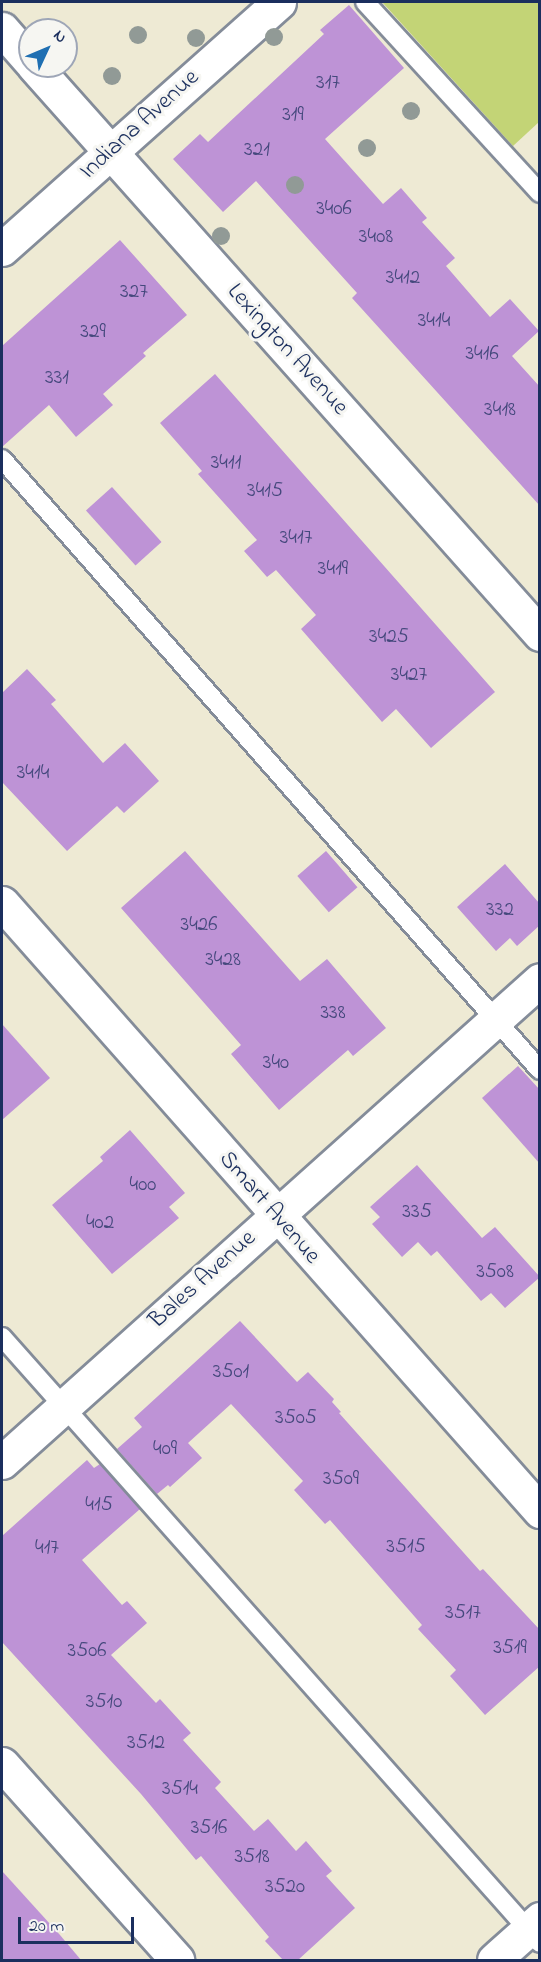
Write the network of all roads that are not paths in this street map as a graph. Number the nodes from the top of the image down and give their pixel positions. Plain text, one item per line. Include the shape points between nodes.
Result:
1 (279, 2) edge
2 (365, 2) edge
3 (2, 29) edge
4 (18, 48) edge
5 (45, 78) edge
6 (111, 152) junction
7 (540, 193) edge
8 (2, 249) edge
9 (2, 459) edge
10 (540, 634) edge
11 (2, 903) edge
12 (540, 980) edge
13 (495, 1020) junction
14 (540, 1070) edge
15 (275, 1215) junction
16 (2, 1337) edge
17 (63, 1406) junction
18 (2, 1461) edge
19 (540, 1511) edge
20 (2, 1764) edge
21 (536, 1931) edge
22 (177, 1960) edge
23 (494, 1960) edge

1 - 6 street, Indiana Avenue
2 - 7 lane
3 - 4 street
5 - 6 street, Lexington Avenue
6 - 8 street, Indiana Avenue
6 - 10 street, Lexington Avenue
9 - 13 lane
11 - 15 street, Smart Avenue
12 - 13 street, Bales Avenue
13 - 14 lane
13 - 15 street, Bales Avenue
15 - 17 street, Bales Avenue
15 - 19 street, Smart Avenue
16 - 17 lane
17 - 18 street, Bales Avenue
17 - 21 lane
20 - 22 street
21 - 23 street

